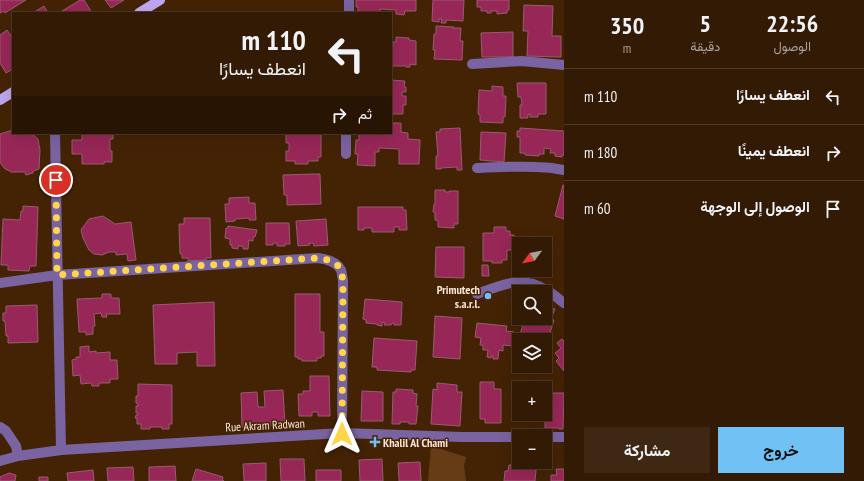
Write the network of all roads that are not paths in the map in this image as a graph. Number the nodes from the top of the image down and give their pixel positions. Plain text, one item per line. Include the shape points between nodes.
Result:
1 (160, 0) edge
2 (349, 0) edge
3 (141, 12) edge
4 (349, 12) edge
5 (472, 64) dead end
6 (564, 64) edge
7 (12, 93) edge
8 (0, 100) edge
9 (55, 134) edge
10 (346, 134) edge
11 (346, 154) dead end
12 (477, 168) dead end
13 (564, 170) edge
14 (57, 275) junction
15 (0, 283) edge
16 (477, 294) dead end
17 (564, 303) edge
18 (0, 427) edge
19 (342, 434) junction
20 (512, 437) edge
21 (552, 437) edge
22 (564, 438) edge
23 (61, 450) junction
24 (18, 456) junction
25 (0, 460) edge

1 - 3 main road
2 - 4 street
5 - 6 street via 522,61
7 - 8 main road
9 - 14 street
10 - 11 street
12 - 13 street via 516,166
14 - 15 street
14 - 19 street via 318,258 332,262 338,266 343,280
14 - 23 street
16 - 17 street via 510,283 524,282 547,290
18 - 24 street via 6,431 16,446
19 - 20 street, Rue Akram Radwan
19 - 23 street, Rue Akram Radwan
21 - 22 street
23 - 24 street, Rue Akram Radwan
24 - 25 street, Rue Akram Radwan

